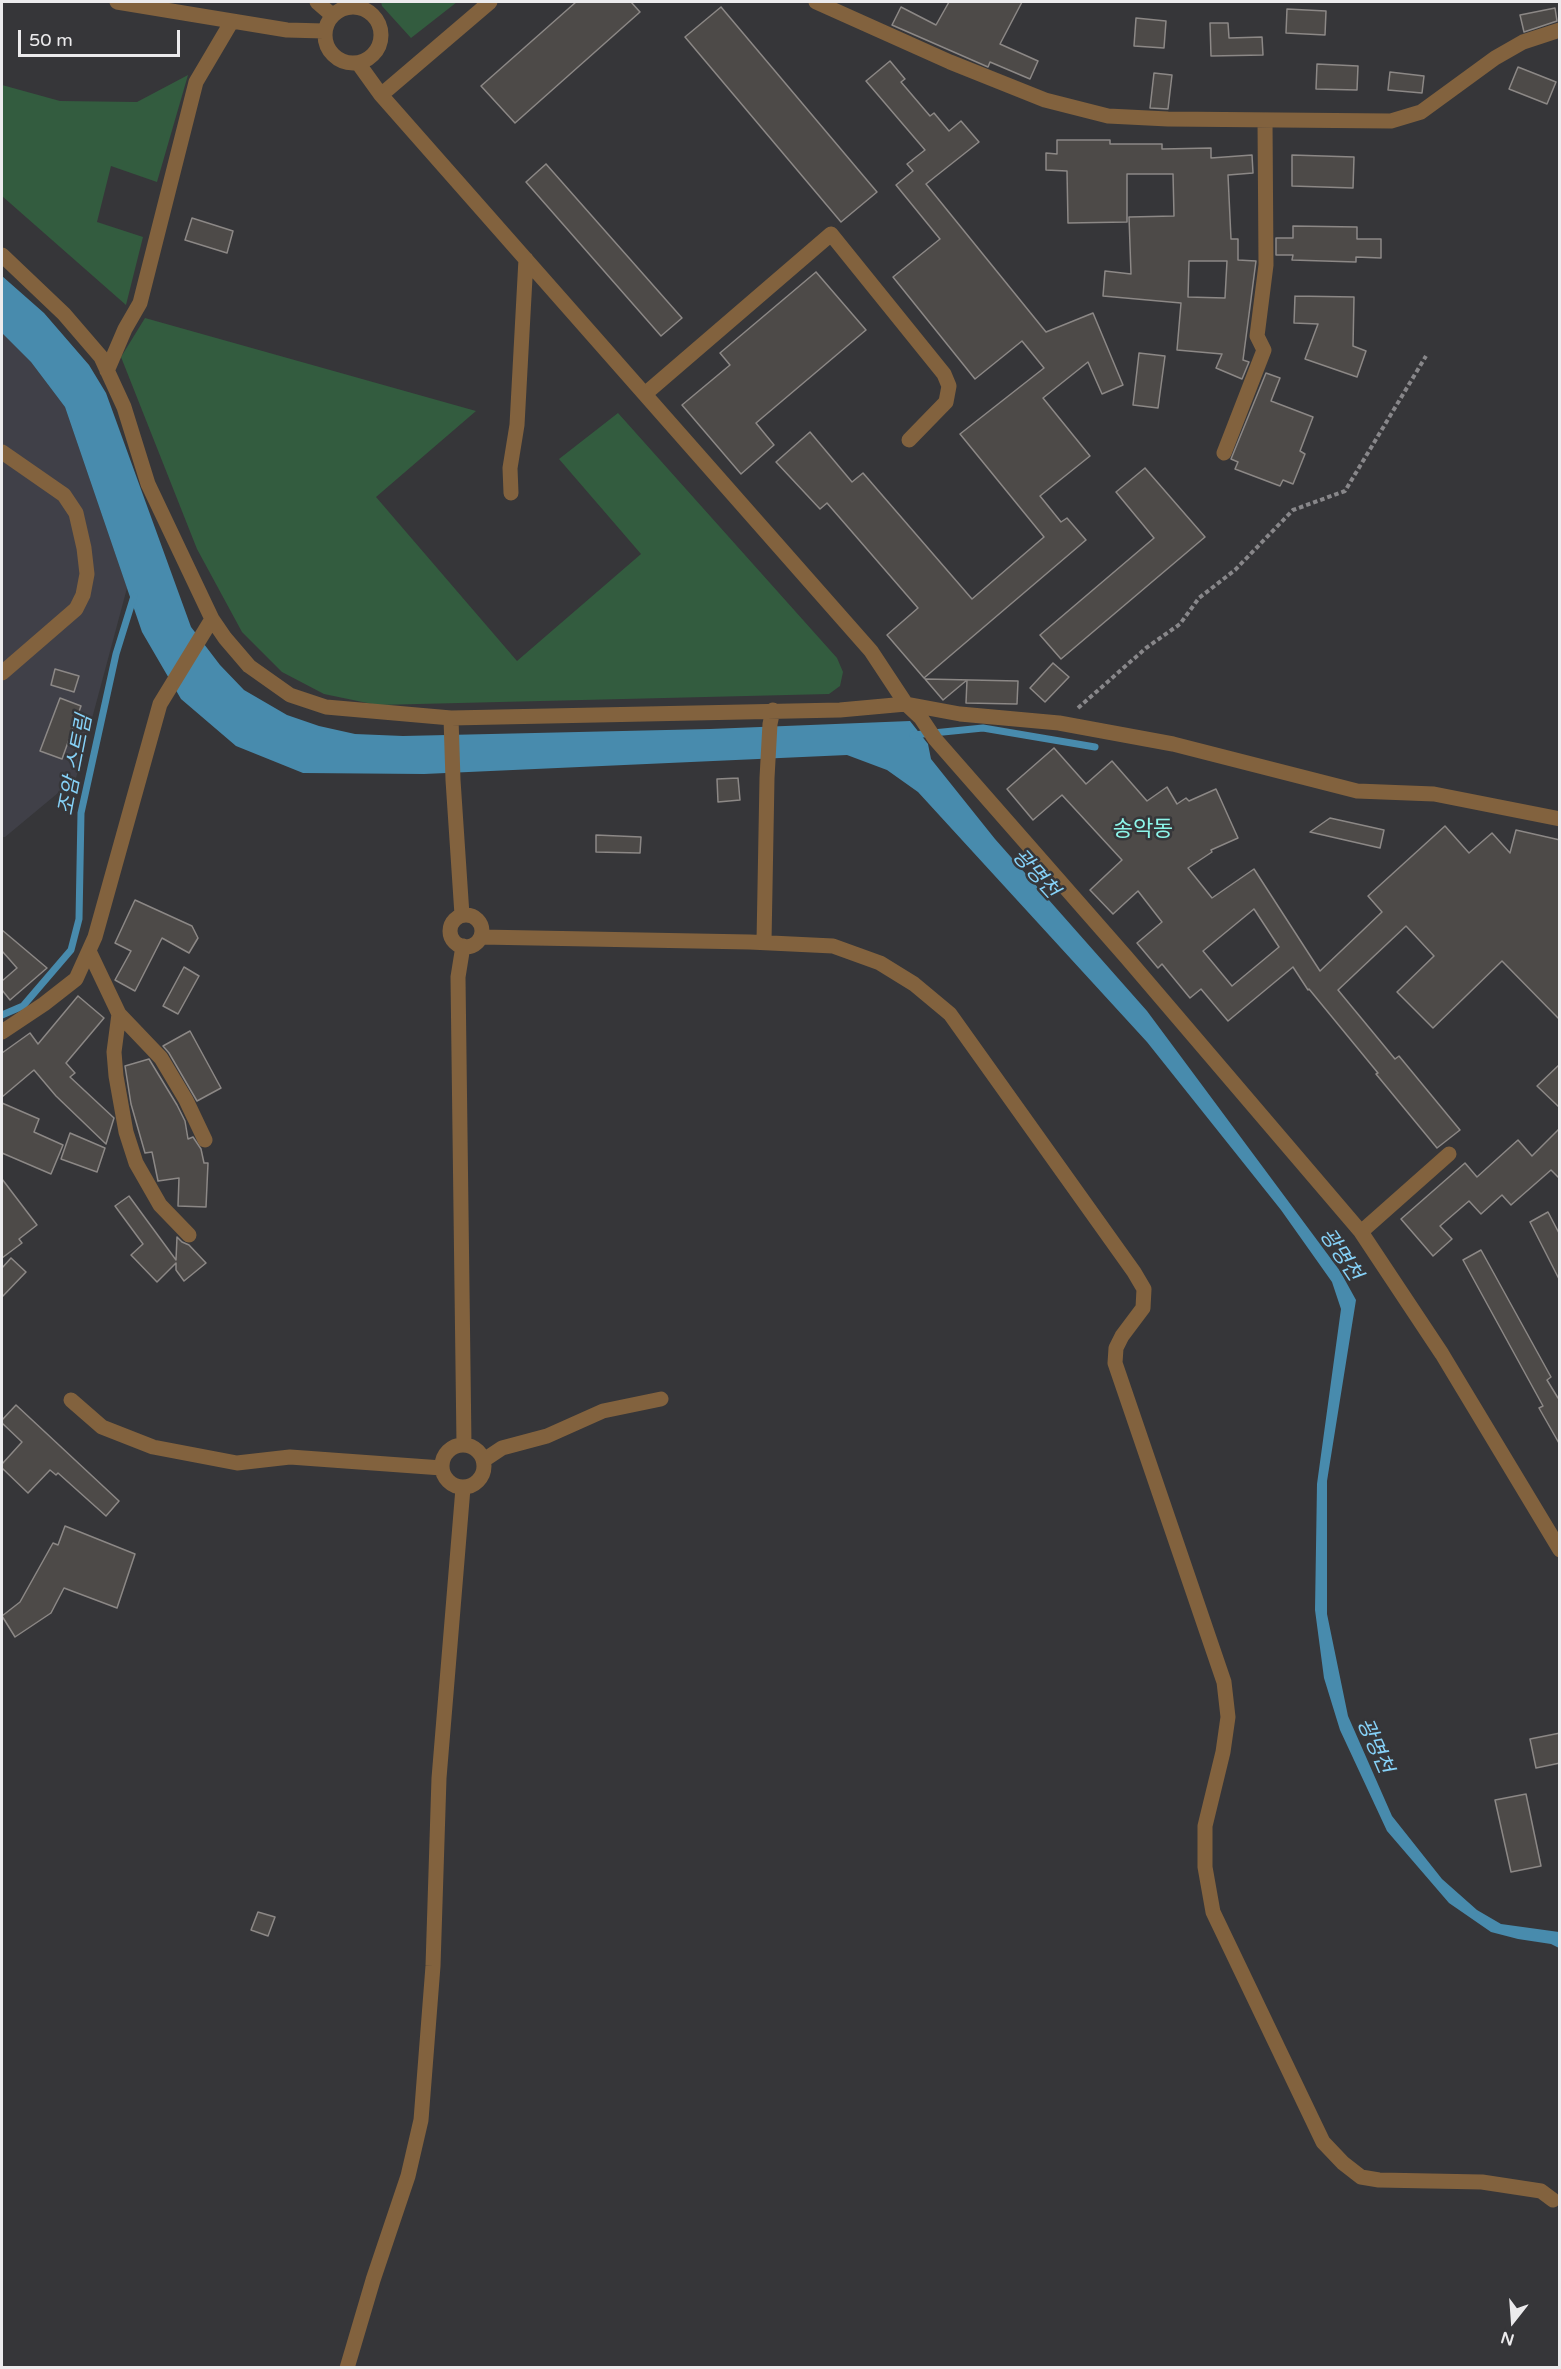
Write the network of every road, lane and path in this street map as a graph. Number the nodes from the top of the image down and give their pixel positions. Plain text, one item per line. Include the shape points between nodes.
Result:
1 (117, 2) edge
2 (317, 2) edge
3 (490, 2) edge
4 (816, 2) edge
5 (357, 4) edge
6 (332, 15) junction
7 (232, 21) junction
8 (1560, 30) edge
9 (324, 31) junction
10 (358, 63) junction
11 (381, 95) junction
12 (1265, 120) junction
13 (2, 255) edge
14 (526, 259) junction
15 (1426, 356) dead end
16 (107, 371) junction
17 (645, 394) junction
18 (909, 440) dead end
19 (2, 452) edge
20 (1224, 453) dead end
21 (511, 493) dead end
22 (212, 619) junction
23 (2, 673) edge
24 (906, 704) junction
25 (772, 717) junction
26 (451, 718) junction
27 (1059, 723) junction
28 (1560, 819) edge
29 (462, 915) junction
30 (481, 937) junction
31 (764, 942) junction
32 (463, 946) junction
33 (89, 951) junction
34 (119, 1014) junction
35 (2, 1032) edge
36 (205, 1140) dead end
37 (1449, 1154) dead end
38 (1361, 1232) junction
39 (189, 1235) dead end
40 (661, 1399) dead end
41 (71, 1400) dead end
42 (464, 1445) junction
43 (484, 1460) junction
44 (442, 1468) junction
45 (463, 1488) junction
46 (1560, 1550) edge
47 (1553, 2200) dead end
48 (347, 2367) edge

1 - 7 street
2 - 6 street
3 - 11 street
4 - 12 street via 1045,100 1108,116
5 - 6 street
5 - 10 street via 372,14 381,30 379,47 367,60
6 - 9 street
7 - 9 street via 287,30
7 - 16 street via 196,82 140,303
8 - 12 street via 1523,42 1495,58 1422,112 1391,121
9 - 10 street via 327,49 333,56 349,64
10 - 11 street
11 - 14 street
12 - 20 street via 1266,265 1257,336 1264,350
13 - 16 street via 64,314
14 - 17 street
14 - 21 street
15 - 27 path via 1345,491 1293,510 1235,570 1199,598 1180,624
16 - 22 street via 124,407 148,484
17 - 18 street via 831,234 944,374 949,386 946,402
17 - 24 street via 872,651
19 - 23 street via 64,495 76,513 87,574 76,609
22 - 26 street via 249,666 290,695 326,707
22 - 33 street via 160,704
24 - 25 street
24 - 27 street via 960,714
24 - 38 street
25 - 26 street
25 - 31 street
26 - 29 street
27 - 28 street via 1173,744 1357,791 1434,794
29 - 30 street via 476,918
29 - 32 street via 450,931 456,943
30 - 31 street
30 - 32 street via 476,943
31 - 47 street via 833,946 880,963 914,984 950,1014 1144,1290 1143,1308 1122,1336 1115,1364 1224,1682 1228,1717 1205,1826 1205,1867 1213,1912 1323,2142 1362,2177 1482,2182 1541,2190
32 - 42 street via 458,977
33 - 34 street
33 - 35 street via 76,979
34 - 36 street via 161,1058
34 - 39 street via 114,1052 126,1132 136,1163 160,1205
37 - 38 street
38 - 46 street via 1442,1354
40 - 43 street via 603,1411 547,1436 502,1448
41 - 44 street via 102,1427 153,1447 237,1463 290,1457
42 - 43 street via 476,1449
42 - 44 street via 451,1449
43 - 45 street via 484,1473 476,1484
44 - 45 street via 450,1484
45 - 48 street via 440,1767 433,1966 421,2120 408,2176

